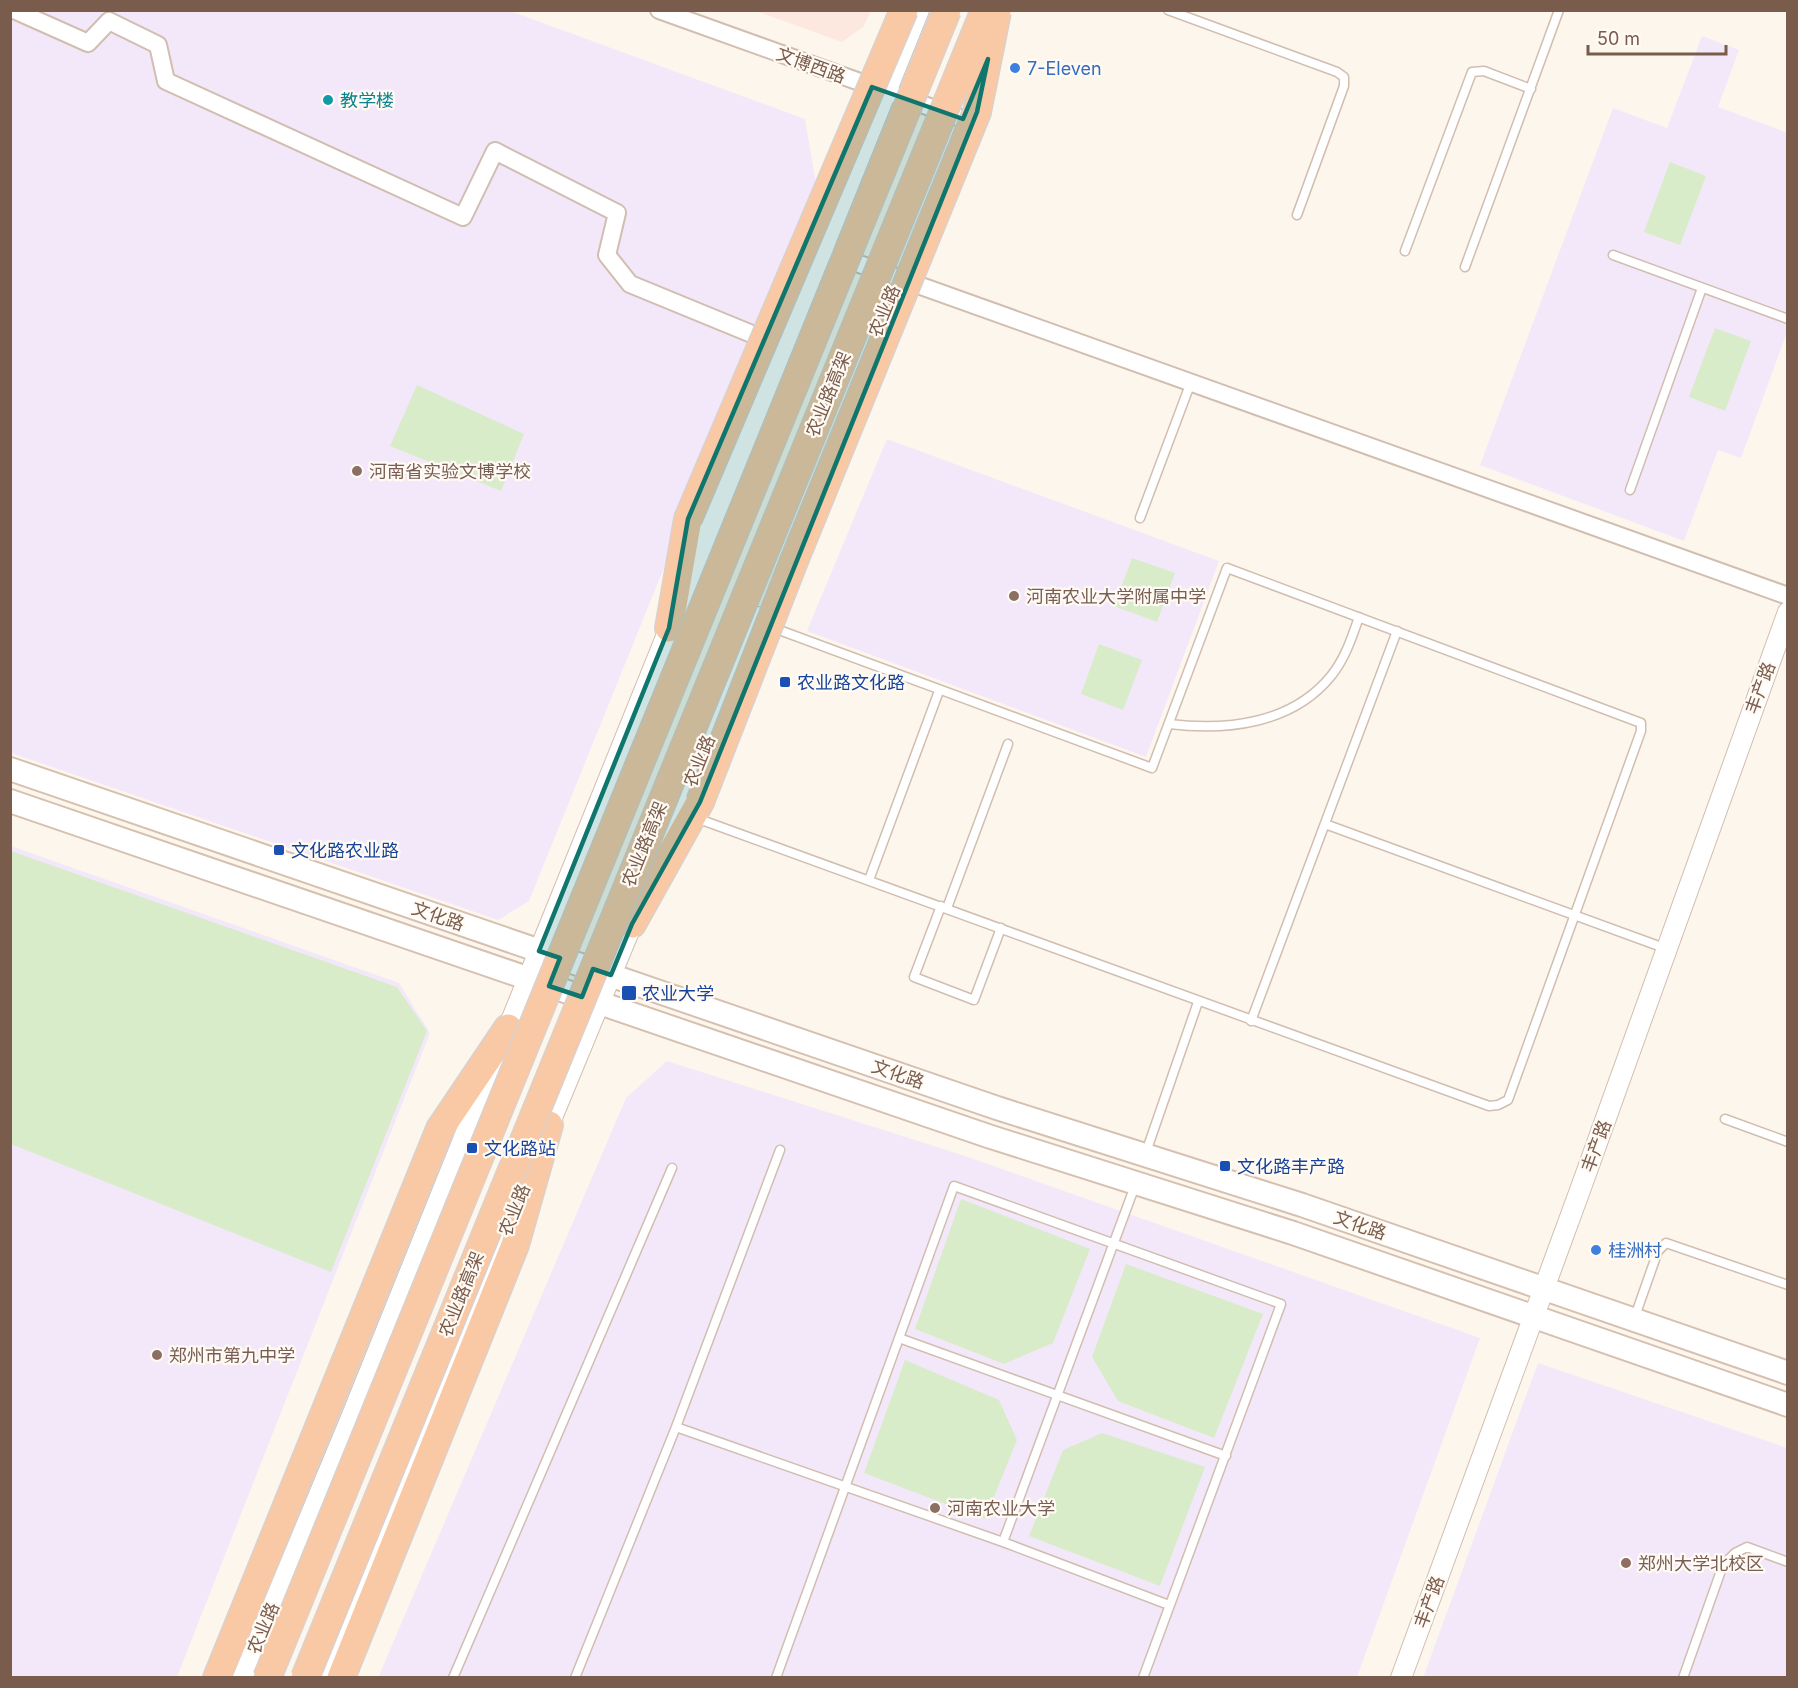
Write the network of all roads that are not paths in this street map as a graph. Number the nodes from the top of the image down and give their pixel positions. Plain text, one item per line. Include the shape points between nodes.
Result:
1 (14, 10) edge
2 (658, 10) edge
3 (904, 10) edge
4 (919, 10) edge
5 (947, 10) edge
6 (985, 10) edge
7 (998, 10) edge
8 (1008, 10) edge
9 (1168, 10) edge
10 (1559, 10) edge
11 (1531, 89) junction
12 (886, 92) junction
13 (963, 119) junction
14 (1297, 215) dead end
15 (822, 250) junction
16 (1405, 251) dead end
17 (1613, 255) dead end
18 (1465, 267) dead end
19 (898, 278) junction
20 (1702, 288) junction
21 (1788, 319) edge
22 (764, 339) junction
23 (1191, 382) junction
24 (1630, 490) dead end
25 (1140, 518) dead end
26 (1788, 596) edge
27 (1788, 612) edge
28 (1359, 617) junction
29 (756, 622) junction
30 (669, 628) junction
31 (1397, 631) junction
32 (939, 691) junction
33 (1169, 724) junction
34 (1008, 744) dead end
35 (10, 769) edge
36 (10, 801) edge
37 (696, 809) junction
38 (1325, 824) junction
39 (869, 880) junction
40 (944, 907) junction
41 (1575, 915) junction
42 (632, 924) junction
43 (1001, 928) junction
44 (1667, 949) junction
45 (539, 951) junction
46 (611, 975) junction
47 (528, 978) junction
48 (1198, 1002) junction
49 (599, 1003) junction
50 (1251, 1021) junction
51 (508, 1028) junction
52 (1725, 1119) dead end
53 (549, 1125) junction
54 (1788, 1142) edge
55 (780, 1150) dead end
56 (1145, 1155) junction
57 (672, 1168) dead end
58 (1136, 1183) junction
59 (1114, 1244) junction
60 (1788, 1285) edge
61 (1544, 1289) junction
62 (1534, 1317) junction
63 (1634, 1320) junction
64 (899, 1338) junction
65 (1788, 1373) edge
66 (1059, 1396) junction
67 (1788, 1405) edge
68 (676, 1427) junction
69 (1226, 1456) junction
70 (844, 1488) junction
71 (1003, 1542) junction
72 (1788, 1562) edge
73 (1169, 1605) junction
74 (217, 1677) edge
75 (243, 1677) edge
76 (267, 1677) edge
77 (305, 1677) edge
78 (322, 1677) edge
79 (341, 1677) edge
80 (453, 1677) edge
81 (575, 1677) edge
82 (776, 1677) edge
83 (1143, 1677) edge
84 (1401, 1677) edge
85 (1683, 1677) edge

1 - 22 street via 88,43 109,21 158,45 166,81 463,217 495,151 617,213 607,255 630,284
2 - 12 street, 文博西路
3 - 22 highway, bridge
4 - 12 street, 农业路
5 - 76 highway, 农业路高架, bridge
6 - 77 highway, 农业路高架, bridge
7 - 37 highway, bridge via 977,112
8 - 13 street, 农业路
9 - 14 lane via 1344,77
10 - 11 lane
11 - 16 lane via 1484,71 1473,72
11 - 18 lane
12 - 13 street, 文博西路
12 - 15 street, 农业路
13 - 19 street, 农业路
15 - 19 street
15 - 30 street, 农业路
17 - 20 lane
19 - 23 street
19 - 29 street, 农业路
20 - 21 lane
20 - 24 lane
22 - 30 highway, bridge via 687,519
23 - 25 lane
23 - 26 street
27 - 44 street, 丰产路
28 - 31 lane
28 - 33 lane via 1347,650 1332,675 1311,697 1250,723 1204,728
28 - 33 lane via 1227,568
29 - 32 lane
29 - 42 street, 农业路
30 - 45 street, 农业路
31 - 38 lane
31 - 41 lane via 1641,723
32 - 33 lane via 1145,767 1152,768
32 - 39 lane
34 - 40 lane
35 - 45 main road, 文化路
36 - 47 main road, 文化路
37 - 39 lane
37 - 42 highway
38 - 41 lane
38 - 50 lane
39 - 40 lane
40 - 43 lane
40 - 43 lane via 914,977 974,1000
41 - 44 lane
41 - 50 lane via 1508,1100 1498,1105 1489,1106
42 - 46 street, 农业路
43 - 48 lane
44 - 61 street, 丰产路
45 - 46 main road, 文化路
45 - 47 street, 农业路
46 - 49 street, 农业路
46 - 56 main road, 文化路
47 - 49 main road, 文化路
47 - 51 street, 农业路
48 - 50 lane
48 - 56 lane
49 - 53 street, 农业路
49 - 58 main road, 文化路
51 - 74 highway via 440,1129
51 - 75 street, 农业路
52 - 54 lane
53 - 78 street, 农业路
53 - 79 highway via 515,1245
55 - 68 lane
56 - 61 main road, 文化路 via 1302,1204
57 - 80 lane
58 - 59 lane
58 - 62 main road, 文化路
59 - 64 lane via 954,1186
59 - 66 lane
59 - 69 lane via 1281,1304
60 - 63 lane via 1666,1243 1658,1251
61 - 62 street, 丰产路
61 - 63 main road, 文化路
62 - 67 main road, 文化路
62 - 84 street, 丰产路
63 - 65 main road, 文化路
64 - 66 lane
64 - 70 lane
66 - 69 lane
66 - 71 lane
68 - 70 lane
68 - 81 lane
69 - 73 lane
70 - 71 lane
70 - 82 lane
71 - 73 lane
72 - 85 lane via 1747,1547 1735,1552 1723,1565
73 - 83 lane

